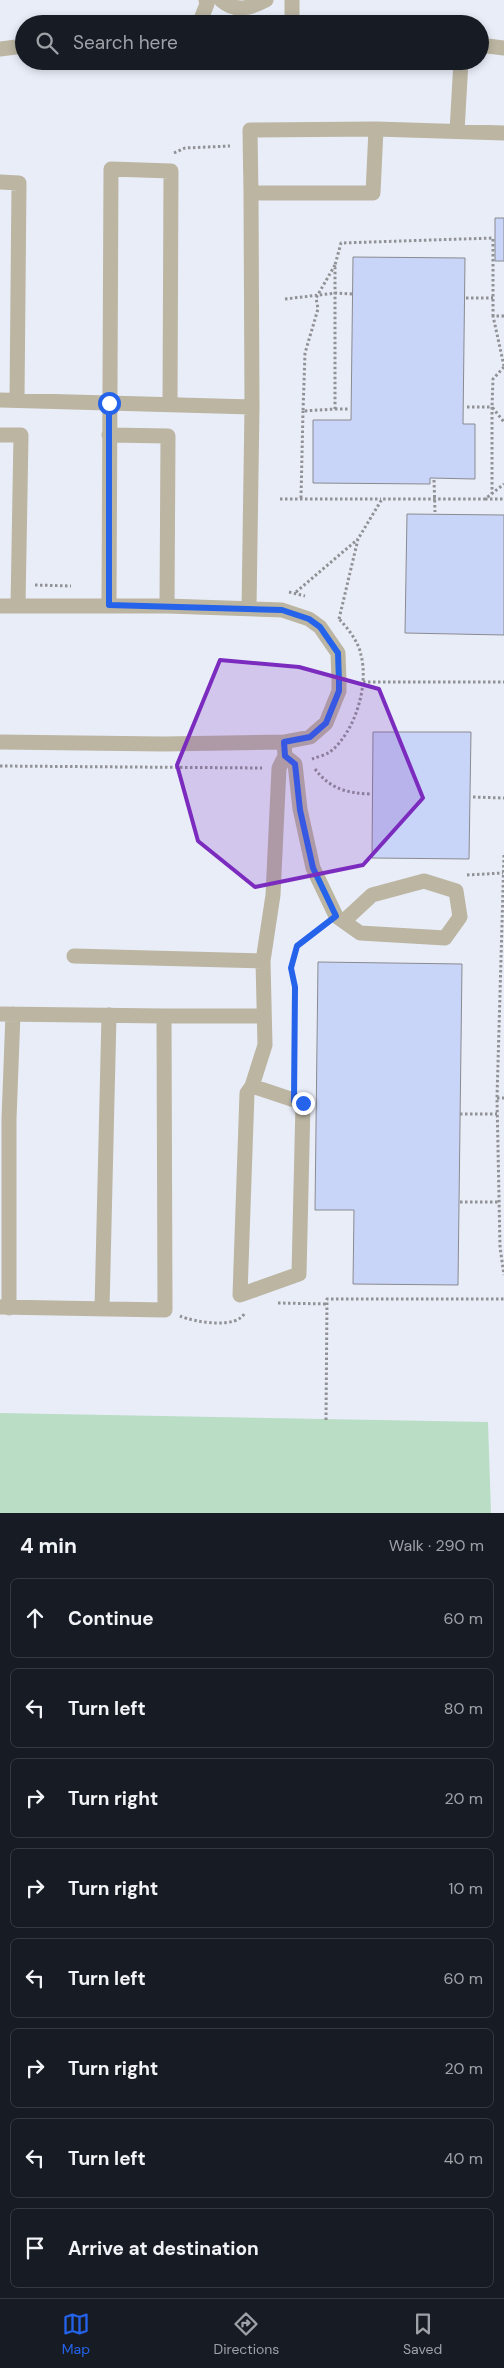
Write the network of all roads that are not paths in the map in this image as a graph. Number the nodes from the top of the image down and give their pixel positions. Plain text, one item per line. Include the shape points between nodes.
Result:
1 (206, 0) edge
2 (221, 0) edge
3 (266, 0) edge
4 (292, 0) edge
5 (203, 15) edge
6 (292, 15) edge
7 (489, 46) edge
8 (15, 47) edge
9 (504, 48) edge
10 (0, 49) edge
11 (460, 70) edge
12 (376, 129) junction
13 (457, 131) junction
14 (504, 133) edge
15 (0, 182) edge
16 (250, 193) junction
17 (0, 400) edge
18 (17, 400) junction
19 (109, 403) junction
20 (170, 404) junction
21 (252, 407) junction
22 (0, 435) edge
23 (109, 435) junction
24 (109, 605) junction
25 (0, 606) edge
26 (18, 606) junction
27 (167, 606) junction
28 (249, 609) junction
29 (0, 742) edge
30 (285, 749) junction
31 (340, 919) junction
32 (74, 956) dead end
33 (263, 961) junction
34 (7, 1014) edge
35 (108, 1015) junction
36 (164, 1016) junction
37 (263, 1016) junction
38 (252, 1086) junction
39 (4, 1308) edge
40 (102, 1309) junction

1 - 5 street
2 - 3 street via 239,9
4 - 6 street
7 - 9 street
8 - 10 street
11 - 13 street
12 - 13 street
12 - 16 street via 373,193
12 - 16 street via 250,130
13 - 14 street
15 - 18 street via 19,183
16 - 21 street
17 - 18 street
18 - 19 street
19 - 20 street
19 - 20 street via 111,168 171,171
19 - 23 street
20 - 21 street
21 - 28 street
22 - 26 street via 21,435
23 - 24 street
23 - 27 street via 168,436
24 - 26 street
24 - 27 street
25 - 26 street
27 - 28 street
28 - 30 street via 282,610 309,619 320,627 338,653 339,691 326,723 310,737
29 - 30 street
30 - 31 street via 295,764 300,810 313,868
30 - 33 street via 279,768 273,895
31 - 31 street via 360,933 445,938 460,917 456,892 424,881 372,895
32 - 33 street
33 - 37 street
34 - 35 street
34 - 39 street via 9,1119
35 - 36 street
35 - 40 street
36 - 37 street
36 - 40 street via 165,1310
37 - 38 street via 265,1045
38 - 38 street via 247,1093 240,1295 300,1274 303,1103
39 - 40 street

